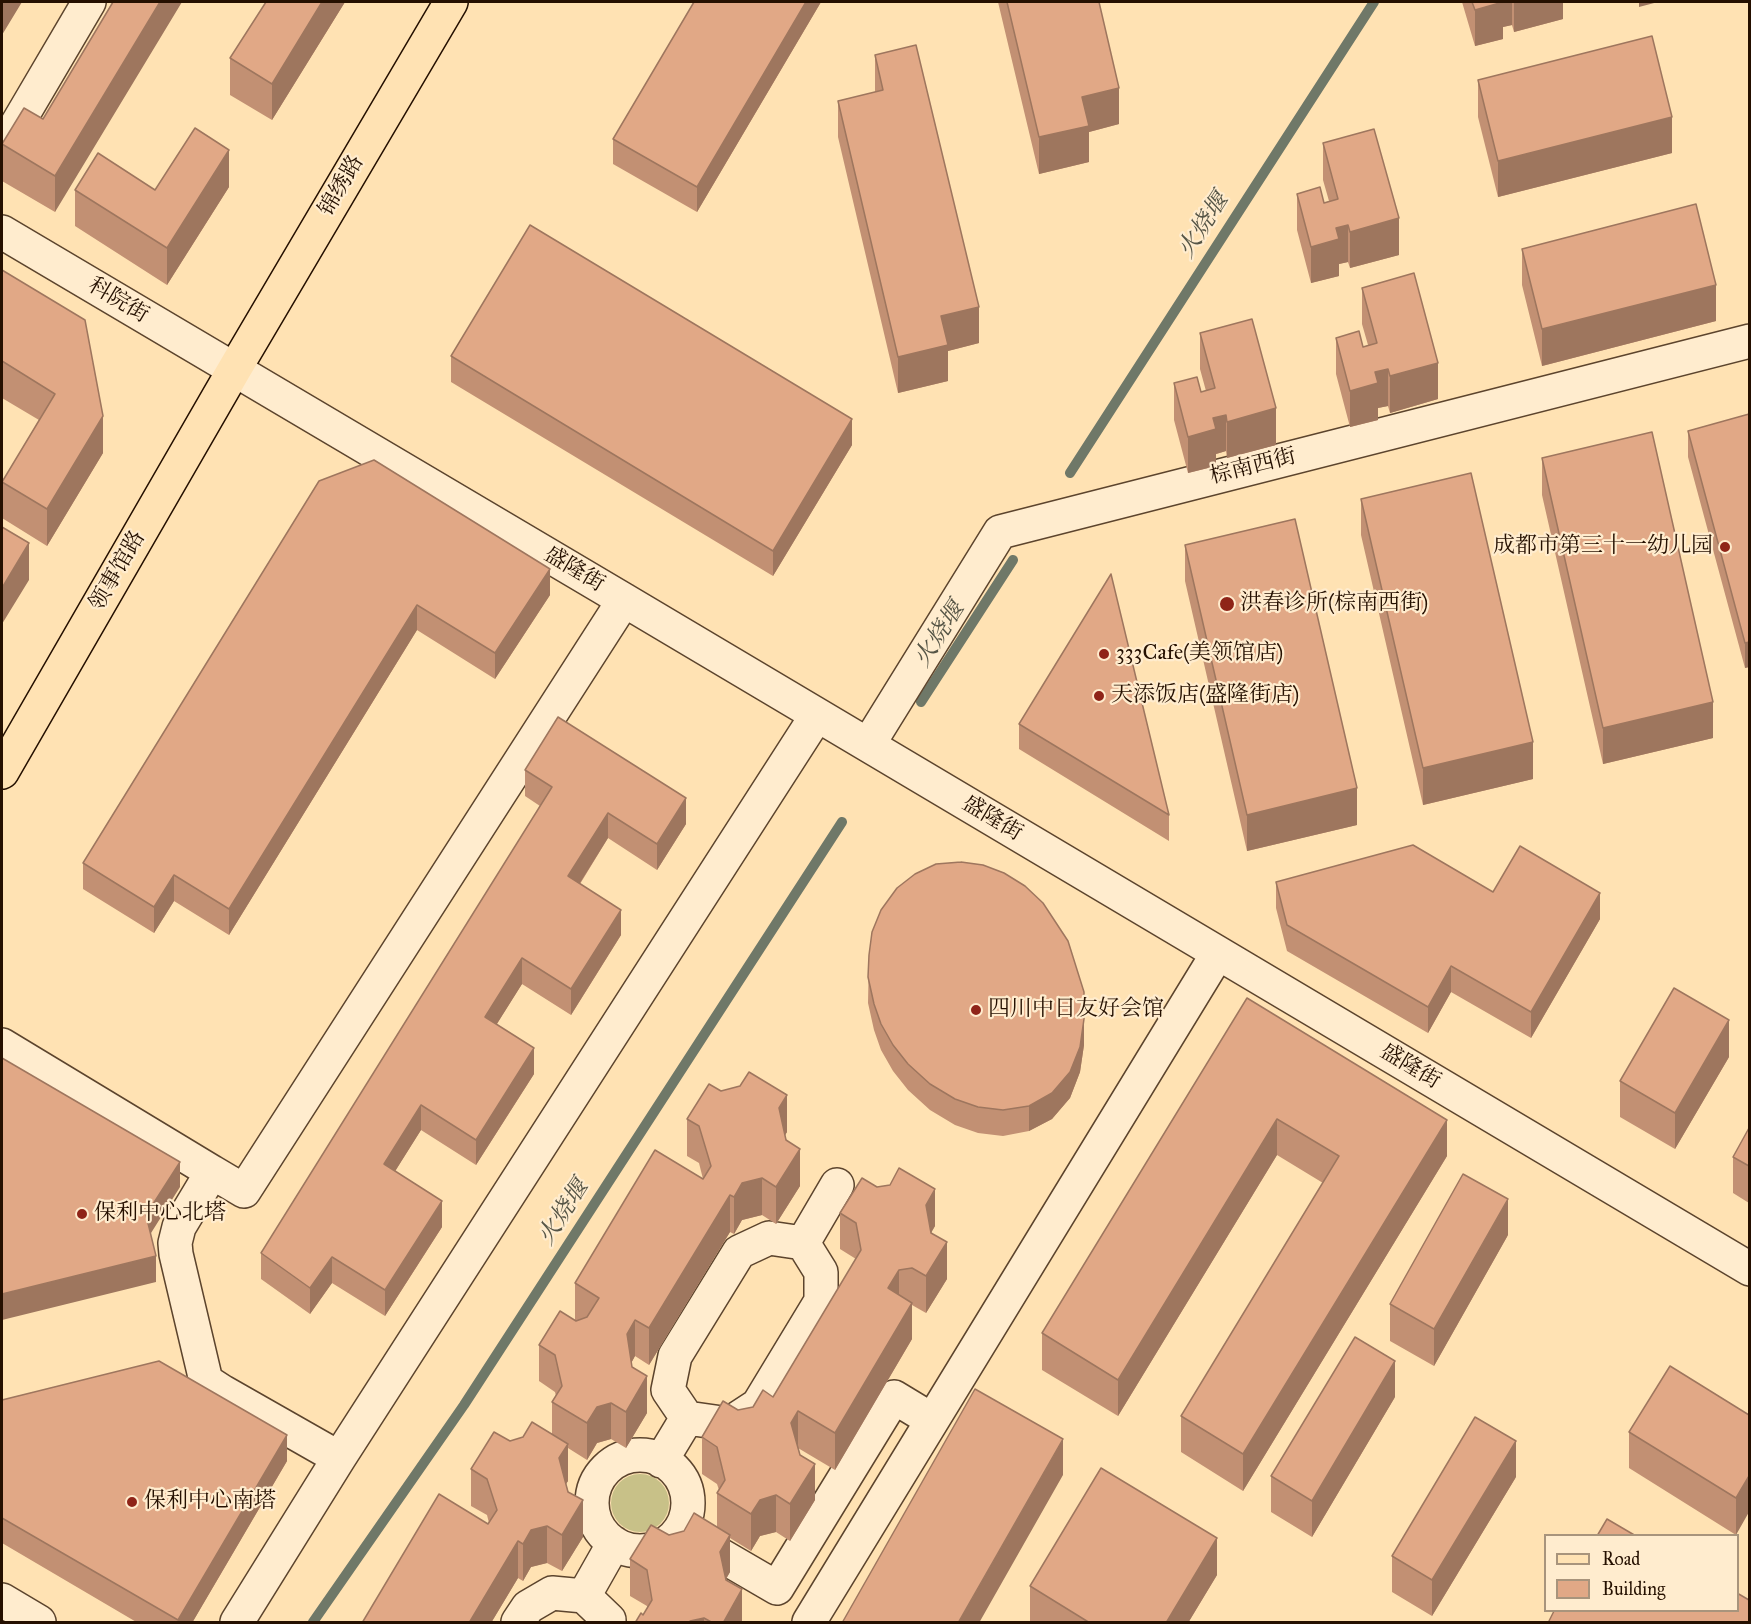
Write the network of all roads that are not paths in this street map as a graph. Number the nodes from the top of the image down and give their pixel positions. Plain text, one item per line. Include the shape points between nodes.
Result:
1 (89, 2) edge
2 (451, 2) edge
3 (2, 150) edge
4 (2, 232) edge
5 (1749, 341) edge
6 (234, 370) junction
7 (624, 600) junction
8 (817, 715) junction
9 (868, 745) junction
10 (2, 772) edge
11 (1218, 953) junction
12 (2, 1045) edge
13 (212, 1172) junction
14 (837, 1185) dead end
15 (803, 1243) junction
16 (1749, 1269) edge
17 (687, 1418) junction
18 (932, 1420) junction
19 (339, 1458) junction
20 (661, 1461) junction
21 (679, 1531) junction
22 (614, 1543) junction
23 (584, 1596) junction
24 (2, 1600) edge
25 (39, 1623) edge
26 (237, 1623) edge
27 (519, 1623) edge
28 (609, 1623) edge
29 (809, 1623) edge

1 - 3 street
2 - 6 main road, 锦绣路
4 - 6 street, 科院街
5 - 9 street, 棕南西街 via 1000,532
6 - 7 street, 盛隆街
6 - 10 main road, 领事馆路
7 - 8 street, 盛隆街
7 - 13 street via 244,1191
8 - 9 street, 盛隆街
8 - 19 street
9 - 11 street, 盛隆街
11 - 16 street, 盛隆街
11 - 18 street
12 - 13 street
13 - 19 street via 179,1227 175,1243 206,1381
14 - 15 street
15 - 17 street via 770,1238 740,1252 675,1356 668,1390
15 - 17 street via 821,1272 821,1301 758,1405 729,1424
17 - 20 street
18 - 21 street via 894,1397 777,1588
18 - 29 street
19 - 26 street
20 - 21 street via 678,1473 685,1486 686,1517
20 - 22 street via 636,1455 608,1468 598,1480 593,1511 598,1527
21 - 22 street via 668,1542 638,1552
22 - 23 street
23 - 27 street via 552,1593 528,1607
23 - 28 street
24 - 25 street

